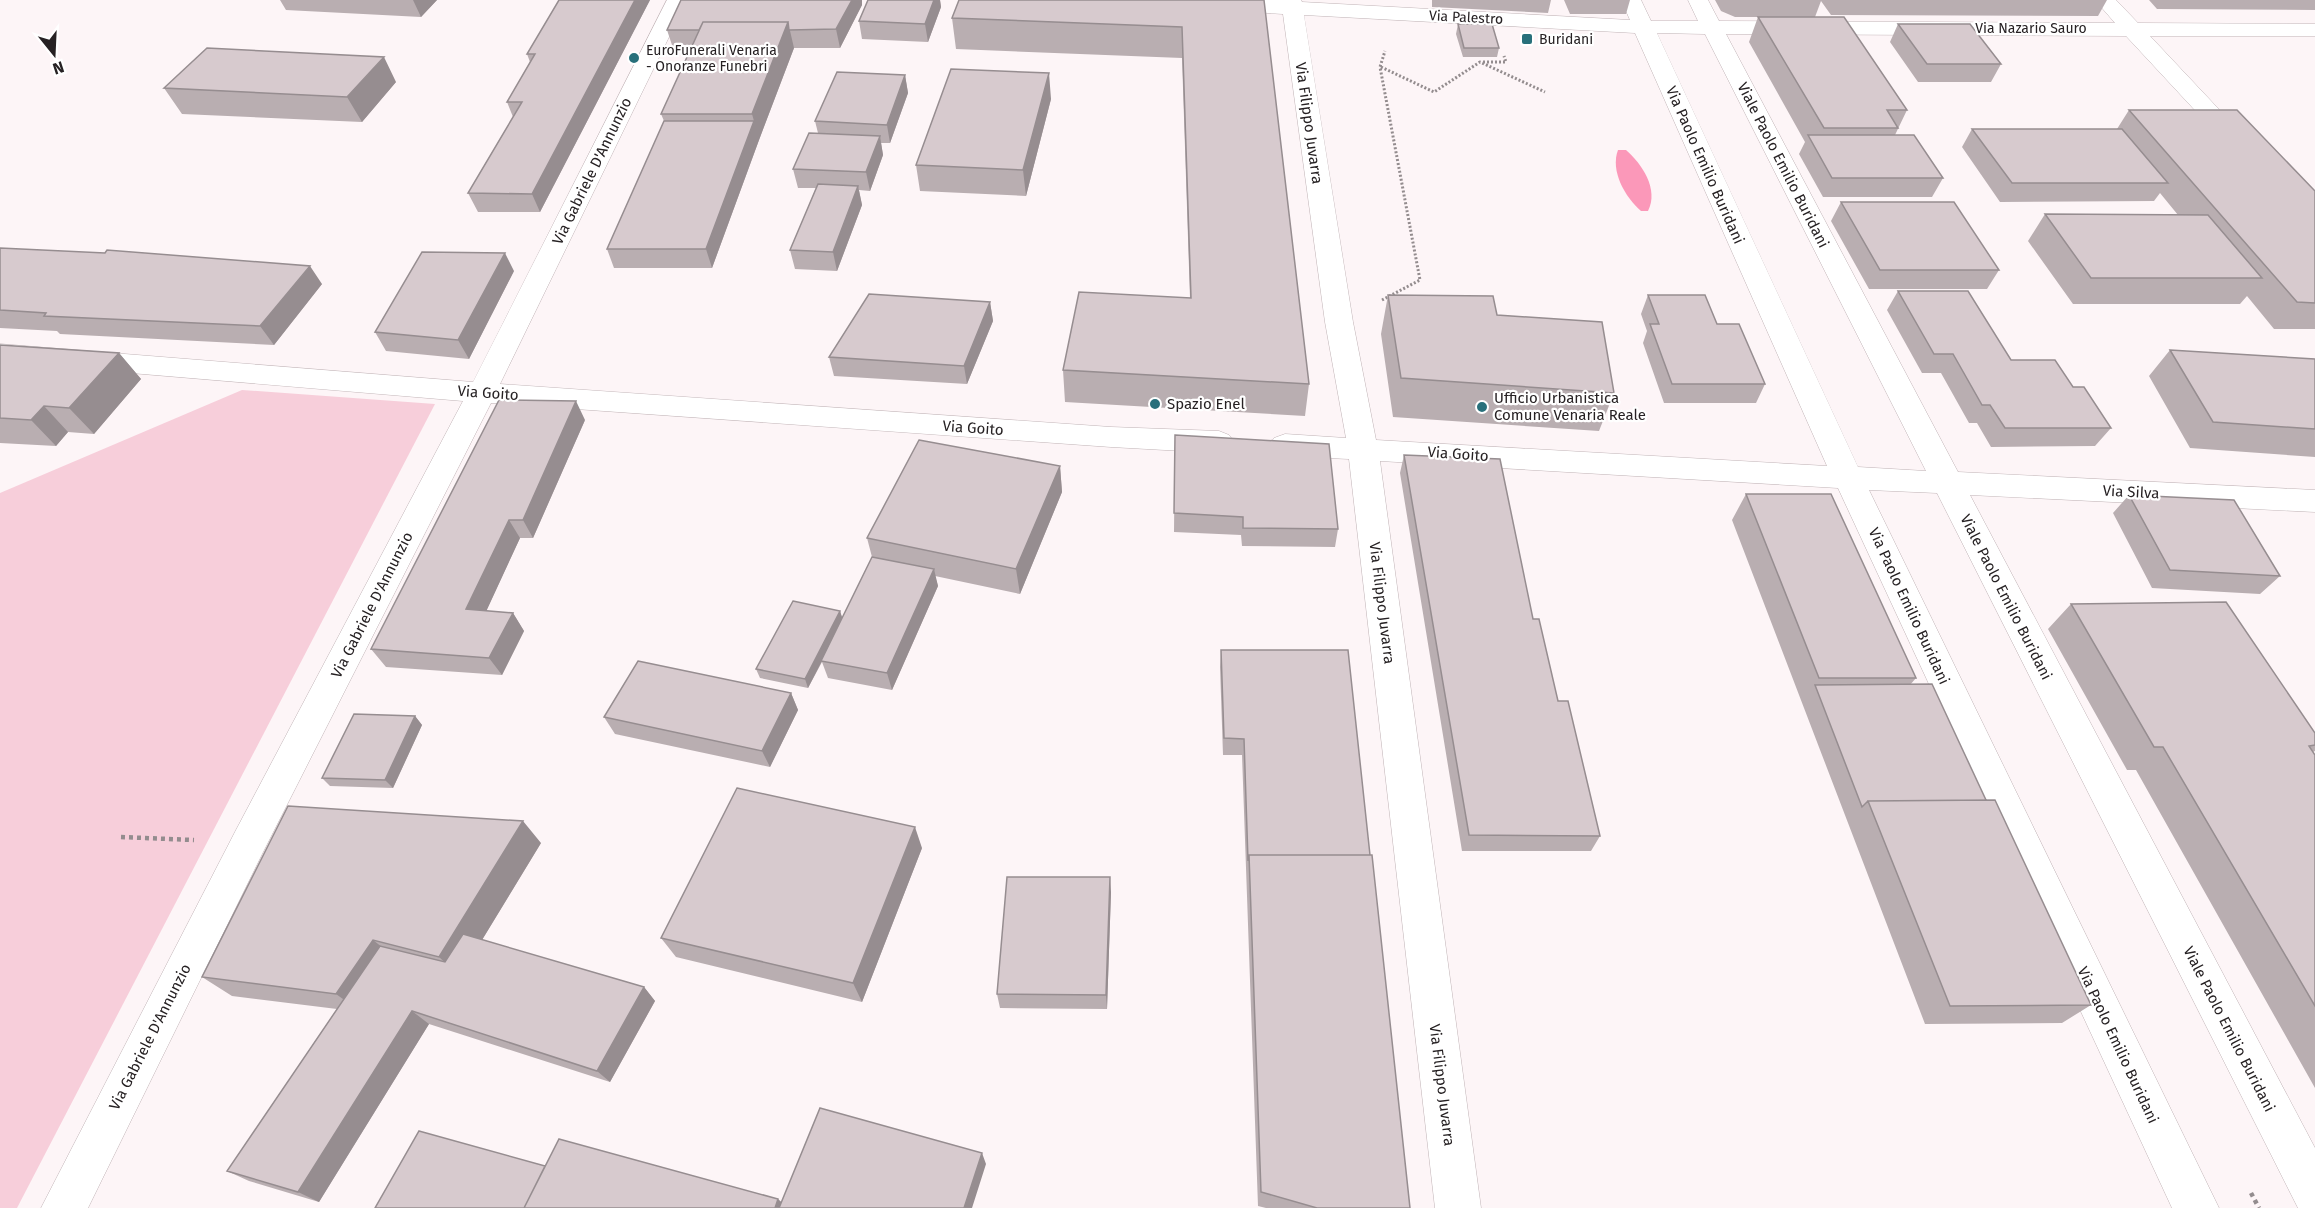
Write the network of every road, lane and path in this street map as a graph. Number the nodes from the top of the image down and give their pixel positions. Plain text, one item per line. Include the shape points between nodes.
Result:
1 (677, 0) edge
2 (2105, 0) edge
3 (1196, 3) edge
4 (1291, 4) edge
5 (1636, 13) edge
6 (1705, 13) edge
7 (1436, 15) junction
8 (2132, 28) junction
9 (2315, 30) edge
10 (1380, 67) junction
11 (1545, 92) dead end
12 (2251, 158) edge
13 (1338, 322) junction
14 (0, 353) edge
15 (482, 393) junction
16 (1363, 448) junction
17 (1848, 478) junction
18 (1947, 483) junction
19 (2315, 501) edge
20 (121, 837) dead end
21 (249, 842) junction
22 (2315, 1194) edge
23 (64, 1208) edge
24 (1458, 1208) edge
25 (2196, 1208) edge

1 - 15 street, Via Gabriele D'Annunzio
2 - 8 street
3 - 4 street, Via Palestro
4 - 7 street, Via Palestro
4 - 13 street, Via Filippo Juvarra
5 - 6 street, Via Palestro
5 - 7 street, Via Palestro
5 - 17 street, Via Paolo Emilio Buridani
6 - 8 street, Via Nazario Sauro
6 - 18 street, Viale Paolo Emilio Buridani
7 - 10 path via 1435,30 1414,42 1384,51
8 - 9 street, Via Nazario Sauro
8 - 12 street
10 - 11 path via 1434,92 1480,62
10 - 13 path via 1420,280
13 - 16 street, Via Filippo Juvarra
14 - 15 street, Via Goito
15 - 16 street, Via Goito via 1099,437
15 - 21 street, Via Gabriele D'Annunzio
16 - 17 street, Via Goito
16 - 24 street, Via Filippo Juvarra
17 - 18 street, Via Goito
17 - 25 street, Via Paolo Emilio Buridani
18 - 19 street, Via Silva
18 - 22 street, Viale Paolo Emilio Buridani
20 - 21 path
21 - 23 street, Via Gabriele D'Annunzio

